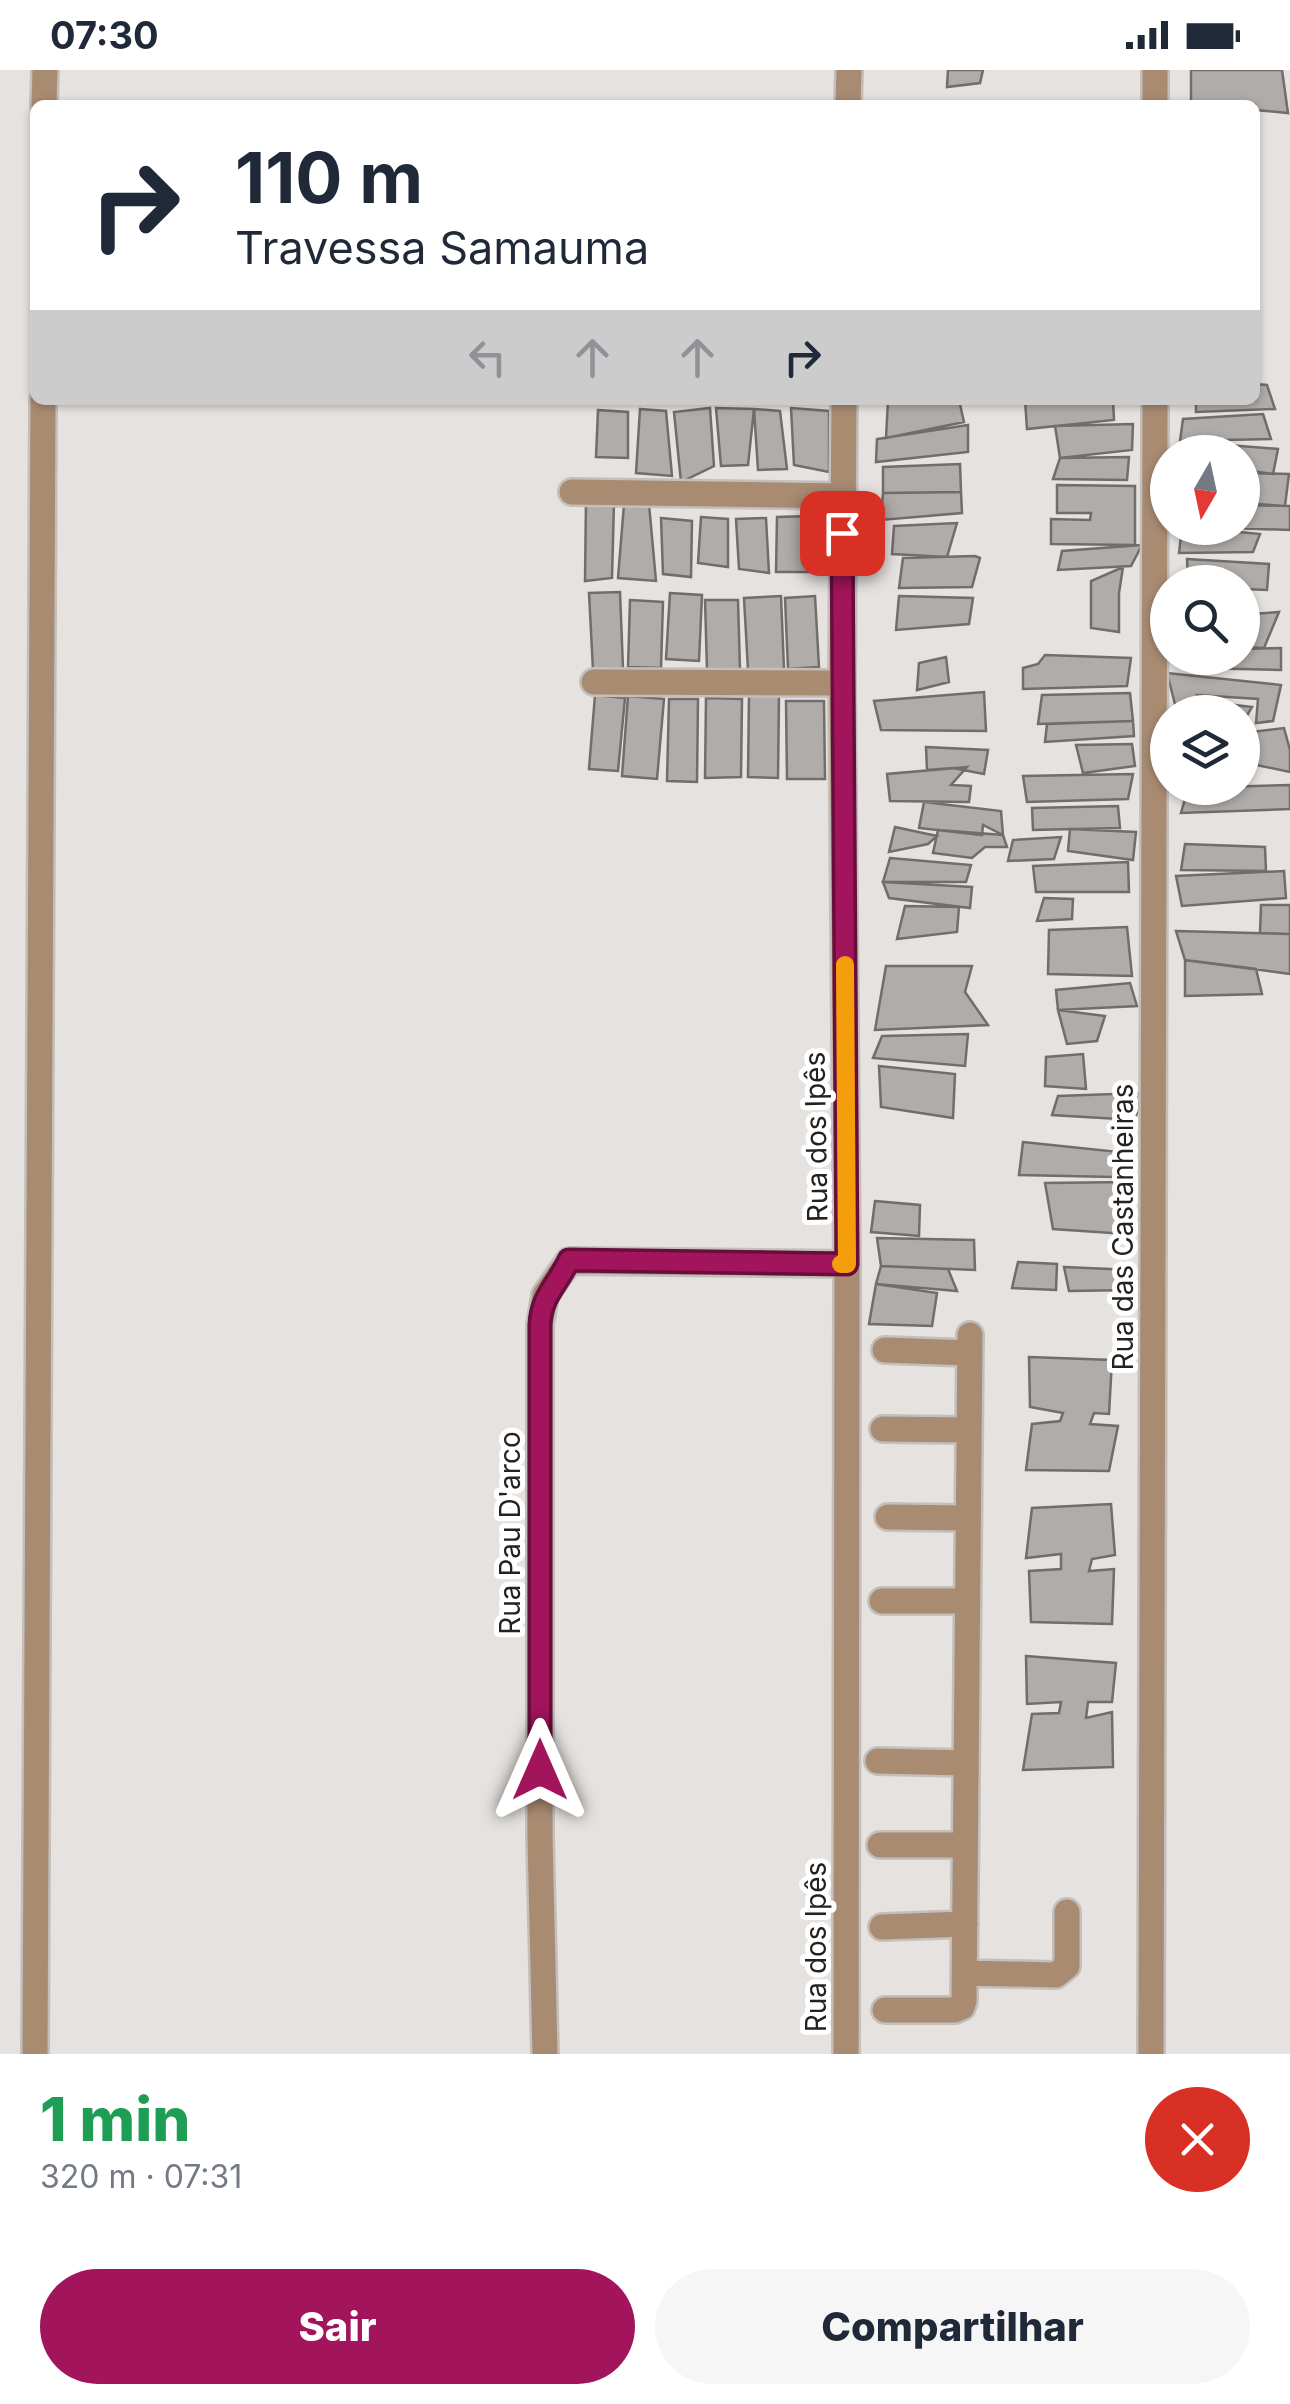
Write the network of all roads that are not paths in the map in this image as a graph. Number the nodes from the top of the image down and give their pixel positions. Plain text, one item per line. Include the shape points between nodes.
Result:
1 (44, 70) edge
2 (848, 70) edge
3 (1155, 70) edge
4 (44, 100) edge
5 (848, 100) edge
6 (1155, 100) edge
7 (43, 405) edge
8 (844, 405) edge
9 (1154, 405) edge
10 (572, 492) dead end
11 (843, 496) junction
12 (594, 682) dead end
13 (842, 683) junction
14 (847, 1264) junction
15 (885, 1350) dead end
16 (883, 1429) dead end
17 (968, 1430) junction
18 (888, 1517) dead end
19 (967, 1518) junction
20 (882, 1600) dead end
21 (966, 1602) junction
22 (878, 1760) dead end
23 (965, 1763) junction
24 (965, 1844) junction
25 (880, 1845) dead end
26 (1067, 1912) dead end
27 (965, 1924) junction
28 (882, 1926) dead end
29 (966, 1974) junction
30 (885, 2010) dead end
31 (35, 2054) edge
32 (545, 2054) edge
33 (846, 2054) edge
34 (1150, 2054) edge

1 - 4 street
2 - 5 street
3 - 6 street
7 - 31 street
8 - 11 street, Rua dos Ipês
9 - 34 street, Rua das Castanheiras
10 - 11 street
11 - 13 street, Rua dos Ipês
12 - 13 street
13 - 14 street, Rua dos Ipês
14 - 32 street, Rua Pau D'arco via 569,1260 545,1295 539,1744
14 - 33 street, Rua dos Ipês
15 - 17 street via 969,1344
16 - 17 street
17 - 19 street
18 - 19 street
19 - 21 street
20 - 21 street
21 - 23 street
22 - 23 street
23 - 24 street
24 - 25 street
24 - 27 street
26 - 29 street via 1062,1972
27 - 28 street
27 - 29 street
29 - 30 street via 959,2008

